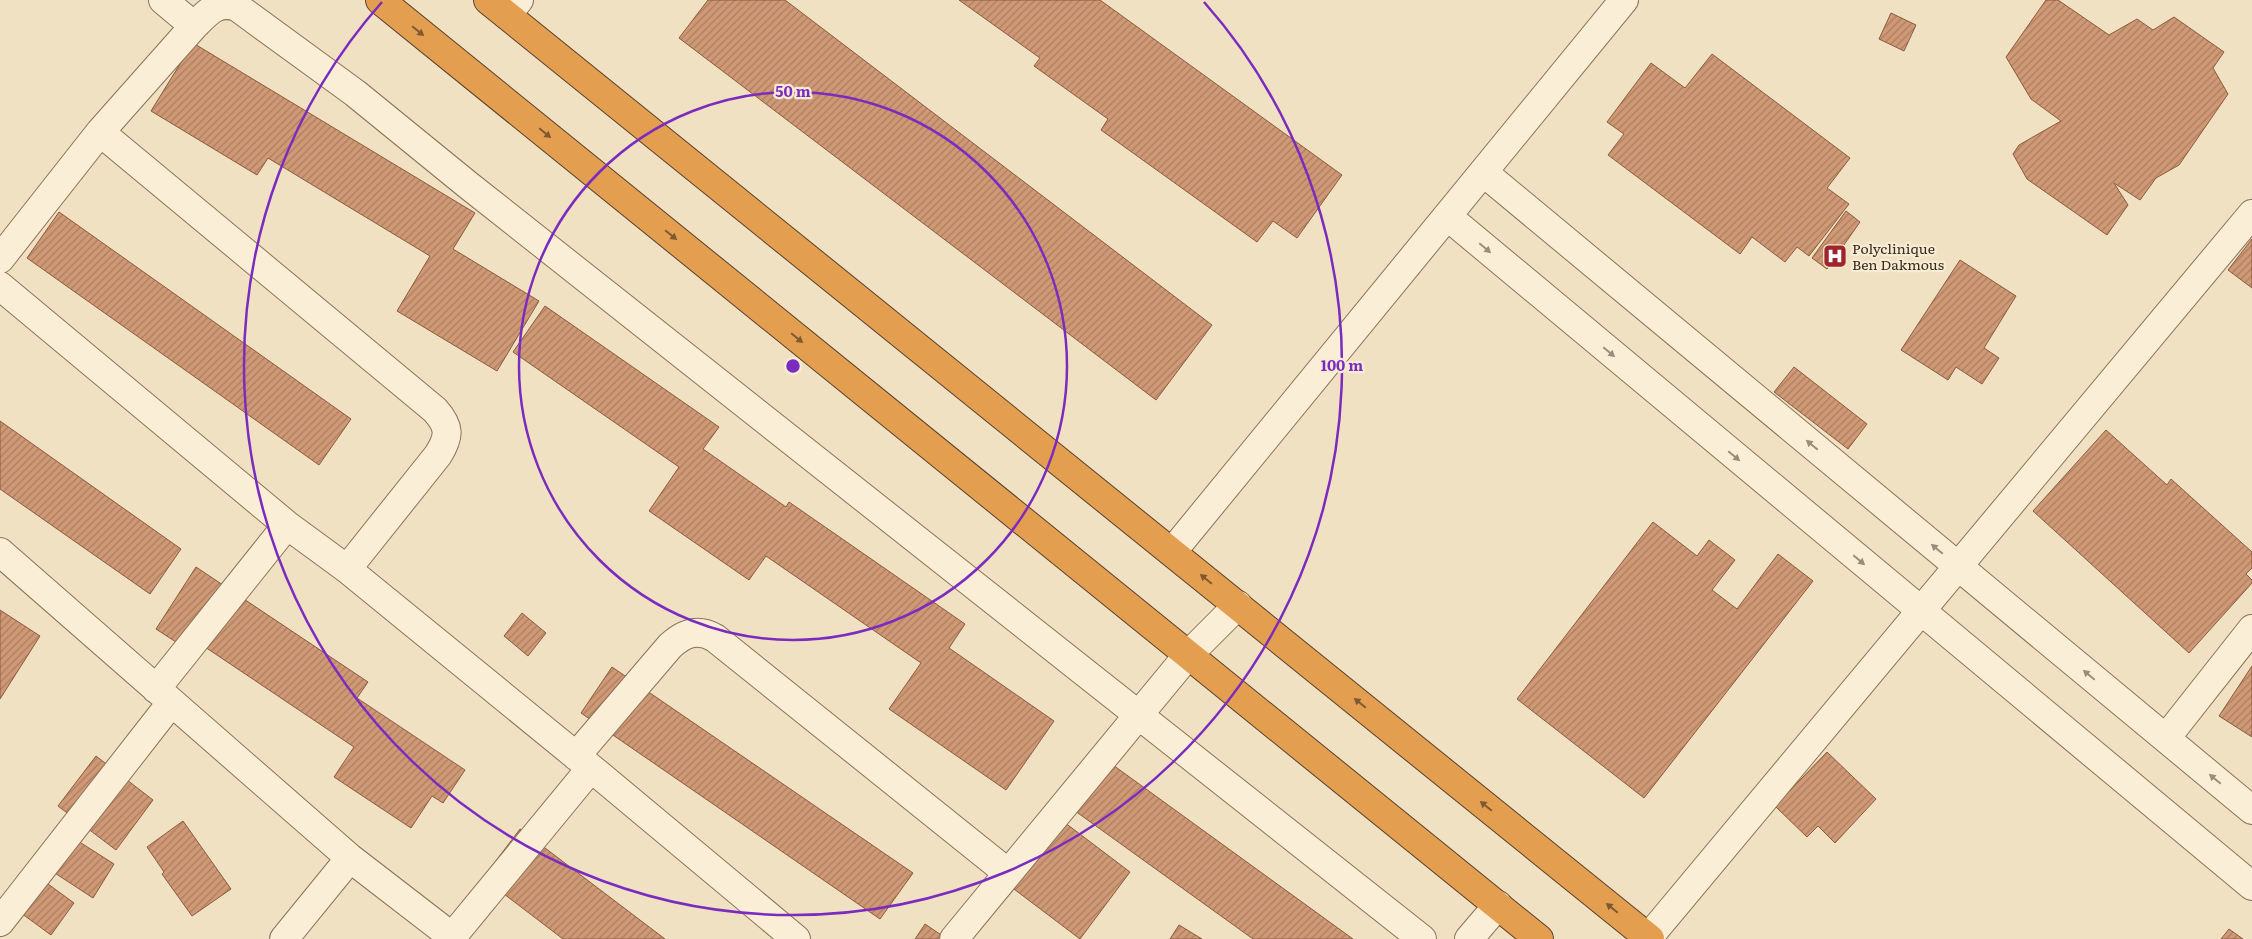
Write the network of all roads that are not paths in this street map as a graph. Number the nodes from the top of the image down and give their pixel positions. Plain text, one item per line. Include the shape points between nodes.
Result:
1 (163, 0) edge
2 (380, 0) edge
3 (1624, 0) edge
4 (505, 5) edge
5 (194, 26) junction
6 (100, 132) junction
7 (1483, 172) junction
8 (2252, 214) edge
9 (1447, 216) junction
10 (0, 259) edge
11 (0, 286) edge
12 (287, 525) junction
13 (0, 552) edge
14 (1172, 552) junction
15 (1959, 568) junction
16 (347, 569) junction
17 (1238, 605) junction
18 (1922, 612) junction
19 (2252, 629) edge
20 (1188, 655) junction
21 (164, 696) junction
22 (1140, 714) junction
23 (2166, 738) junction
24 (583, 762) junction
25 (2252, 810) edge
26 (350, 858) junction
27 (1008, 873) junction
28 (2252, 886) edge
29 (1498, 905) junction
30 (0, 922) edge
31 (454, 938) edge
32 (1649, 938) edge
33 (284, 939) edge
34 (796, 939) edge
35 (954, 939) edge
36 (1422, 939) edge
37 (1469, 939) edge
38 (1539, 939) edge

1 - 5 street
2 -> 20 highway
3 - 7 street
4 - 14 highway
5 - 6 street
5 - 22 street via 221,4 237,7 355,94
6 - 10 street
6 - 16 street via 435,410 445,424 445,444 438,455
7 - 9 street
15 -> 7 street
8 - 15 street
9 - 14 street
9 -> 18 street
11 - 12 street
12 - 16 street
12 - 21 street
13 - 21 street
17 -> 14 highway
15 - 18 street
23 -> 15 street
16 - 24 street
17 - 20 street
32 -> 17 highway
18 - 28 street
18 - 32 street
19 - 23 street
20 - 22 street
20 - 29 highway
21 - 26 street
21 - 30 street
22 - 27 street
22 - 36 street
25 -> 23 street
24 - 27 street via 670,646 682,636 700,632 715,638
24 - 31 street
24 - 34 street
26 - 31 street
26 - 33 street
27 - 35 street
29 - 37 street
29 - 38 highway

